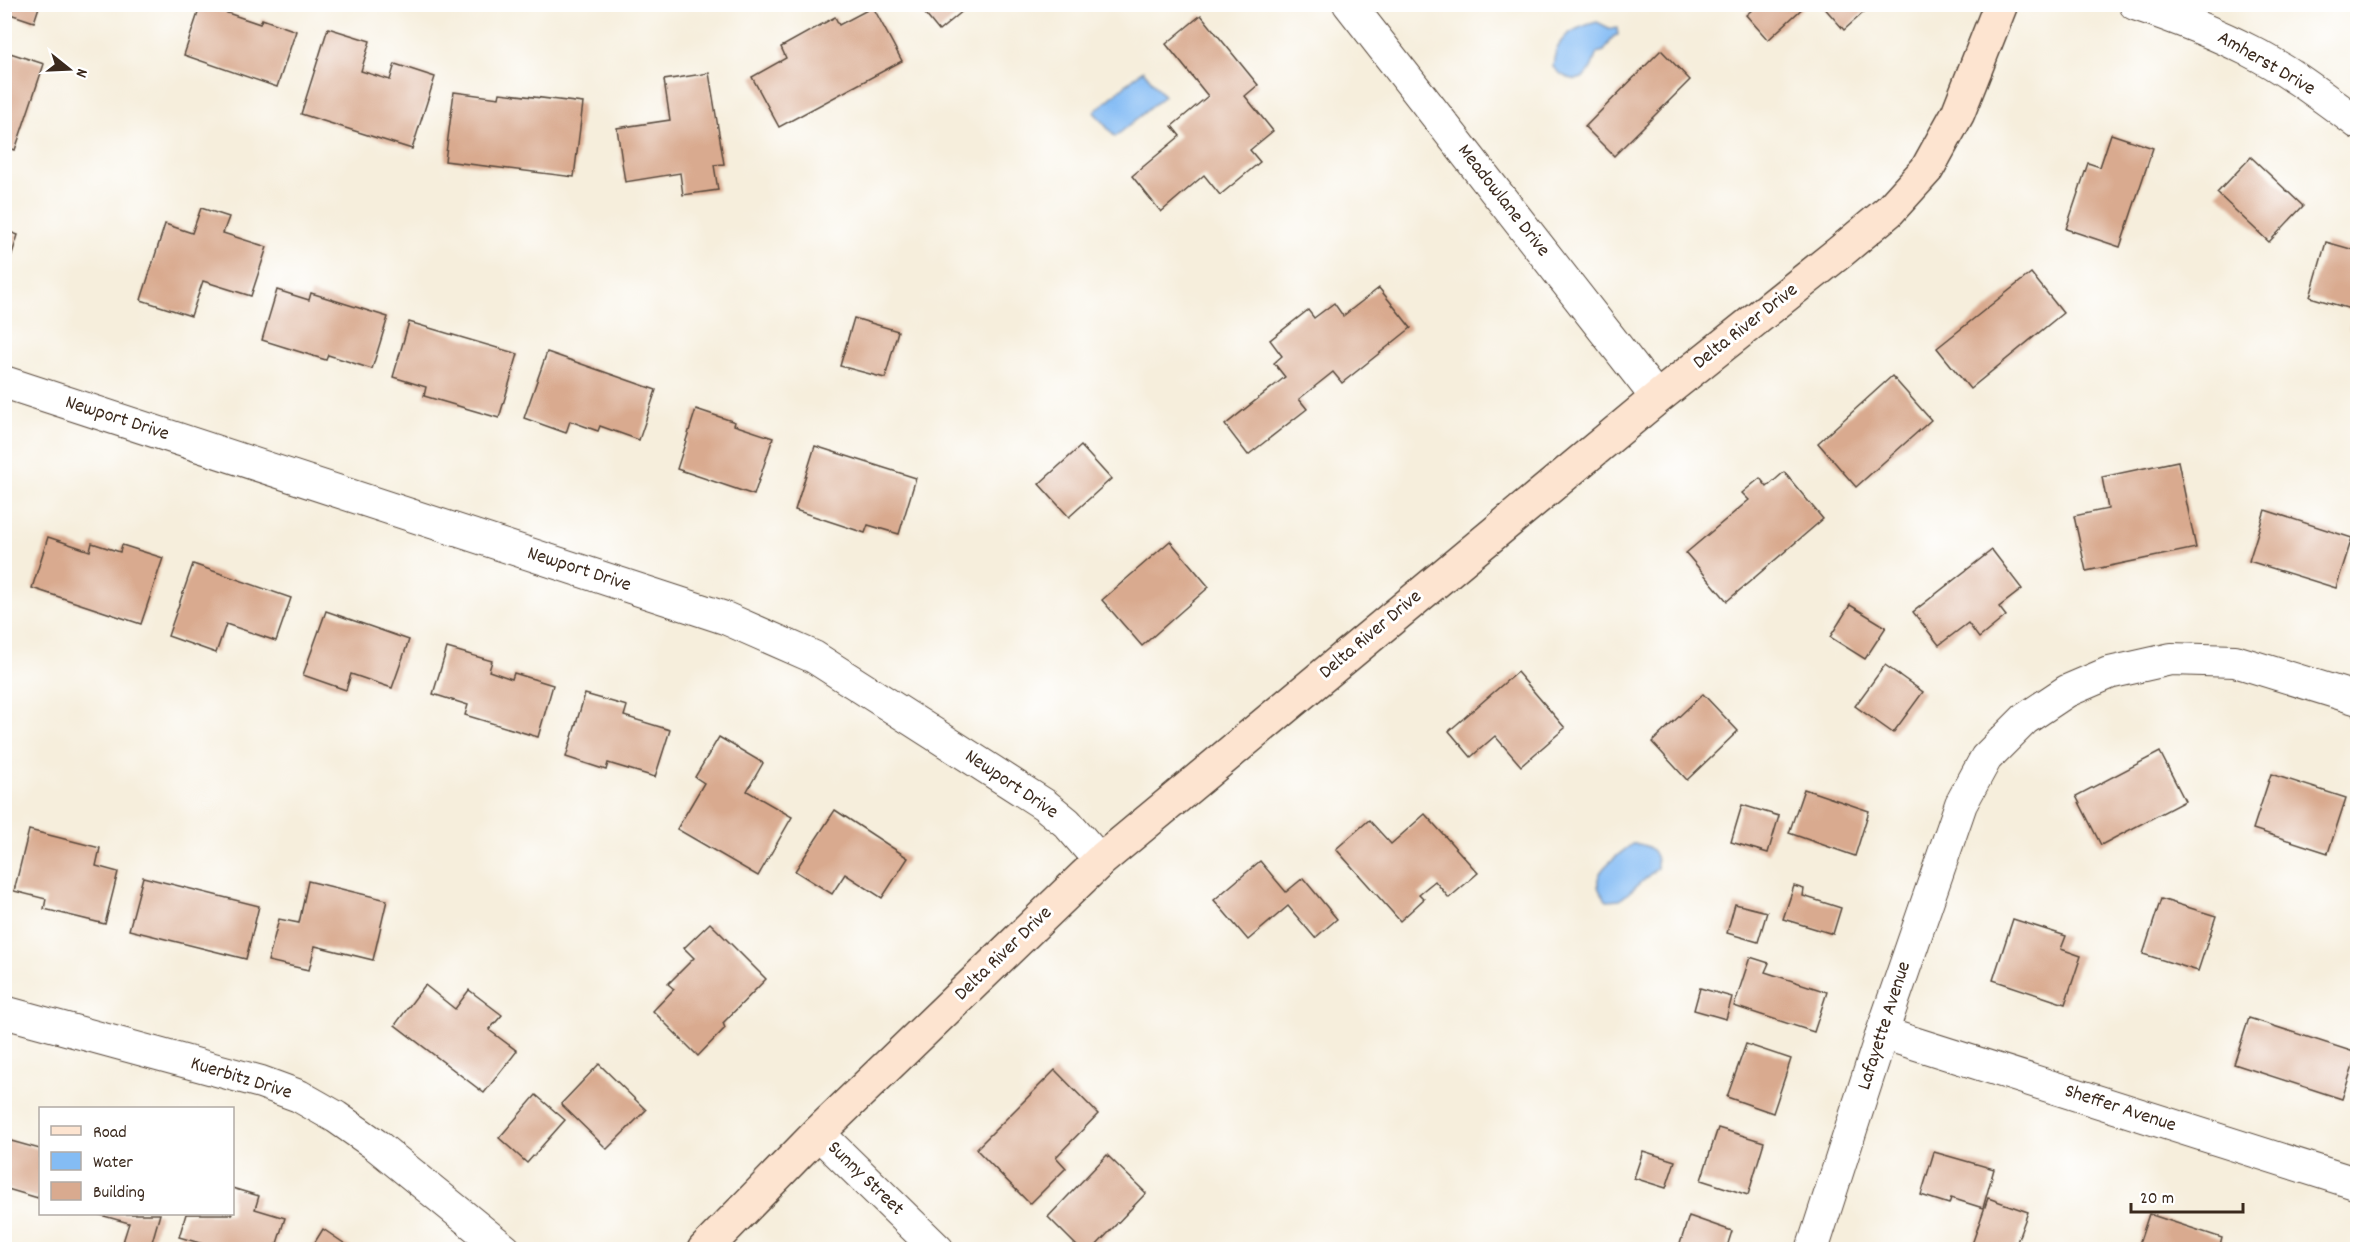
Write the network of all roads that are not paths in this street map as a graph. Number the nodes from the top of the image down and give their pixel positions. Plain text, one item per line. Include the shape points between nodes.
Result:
1 (1349, 4) edge
2 (2001, 4) edge
3 (2135, 4) edge
4 (2358, 123) edge
5 (4, 382) edge
6 (1657, 398) junction
7 (2358, 699) edge
8 (1100, 861) junction
9 (4, 1012) edge
10 (1882, 1033) junction
11 (818, 1133) junction
12 (2358, 1184) edge
13 (505, 1250) edge
14 (704, 1250) edge
15 (939, 1250) edge
16 (1812, 1250) edge

1 - 6 street, Meadowlane Drive
2 - 6 street, Delta River Drive via 1958,113 1928,170 1889,211
3 - 4 street, Amherst Drive via 2178,18 2252,51
5 - 8 street, Newport Drive via 725,618 814,657 1046,805
6 - 8 street, Delta River Drive
7 - 10 street, Lafayette Avenue via 2235,661 2171,659 2109,673 2067,691 2025,719 1986,758 1961,804
8 - 11 street, Delta River Drive
9 - 13 street, Kuerbitz Drive via 261,1082 299,1096 376,1145
10 - 12 street, Sheffer Avenue
10 - 16 street, Lafayette Avenue
11 - 14 street, Delta River Drive
11 - 15 street, Sunny Street

